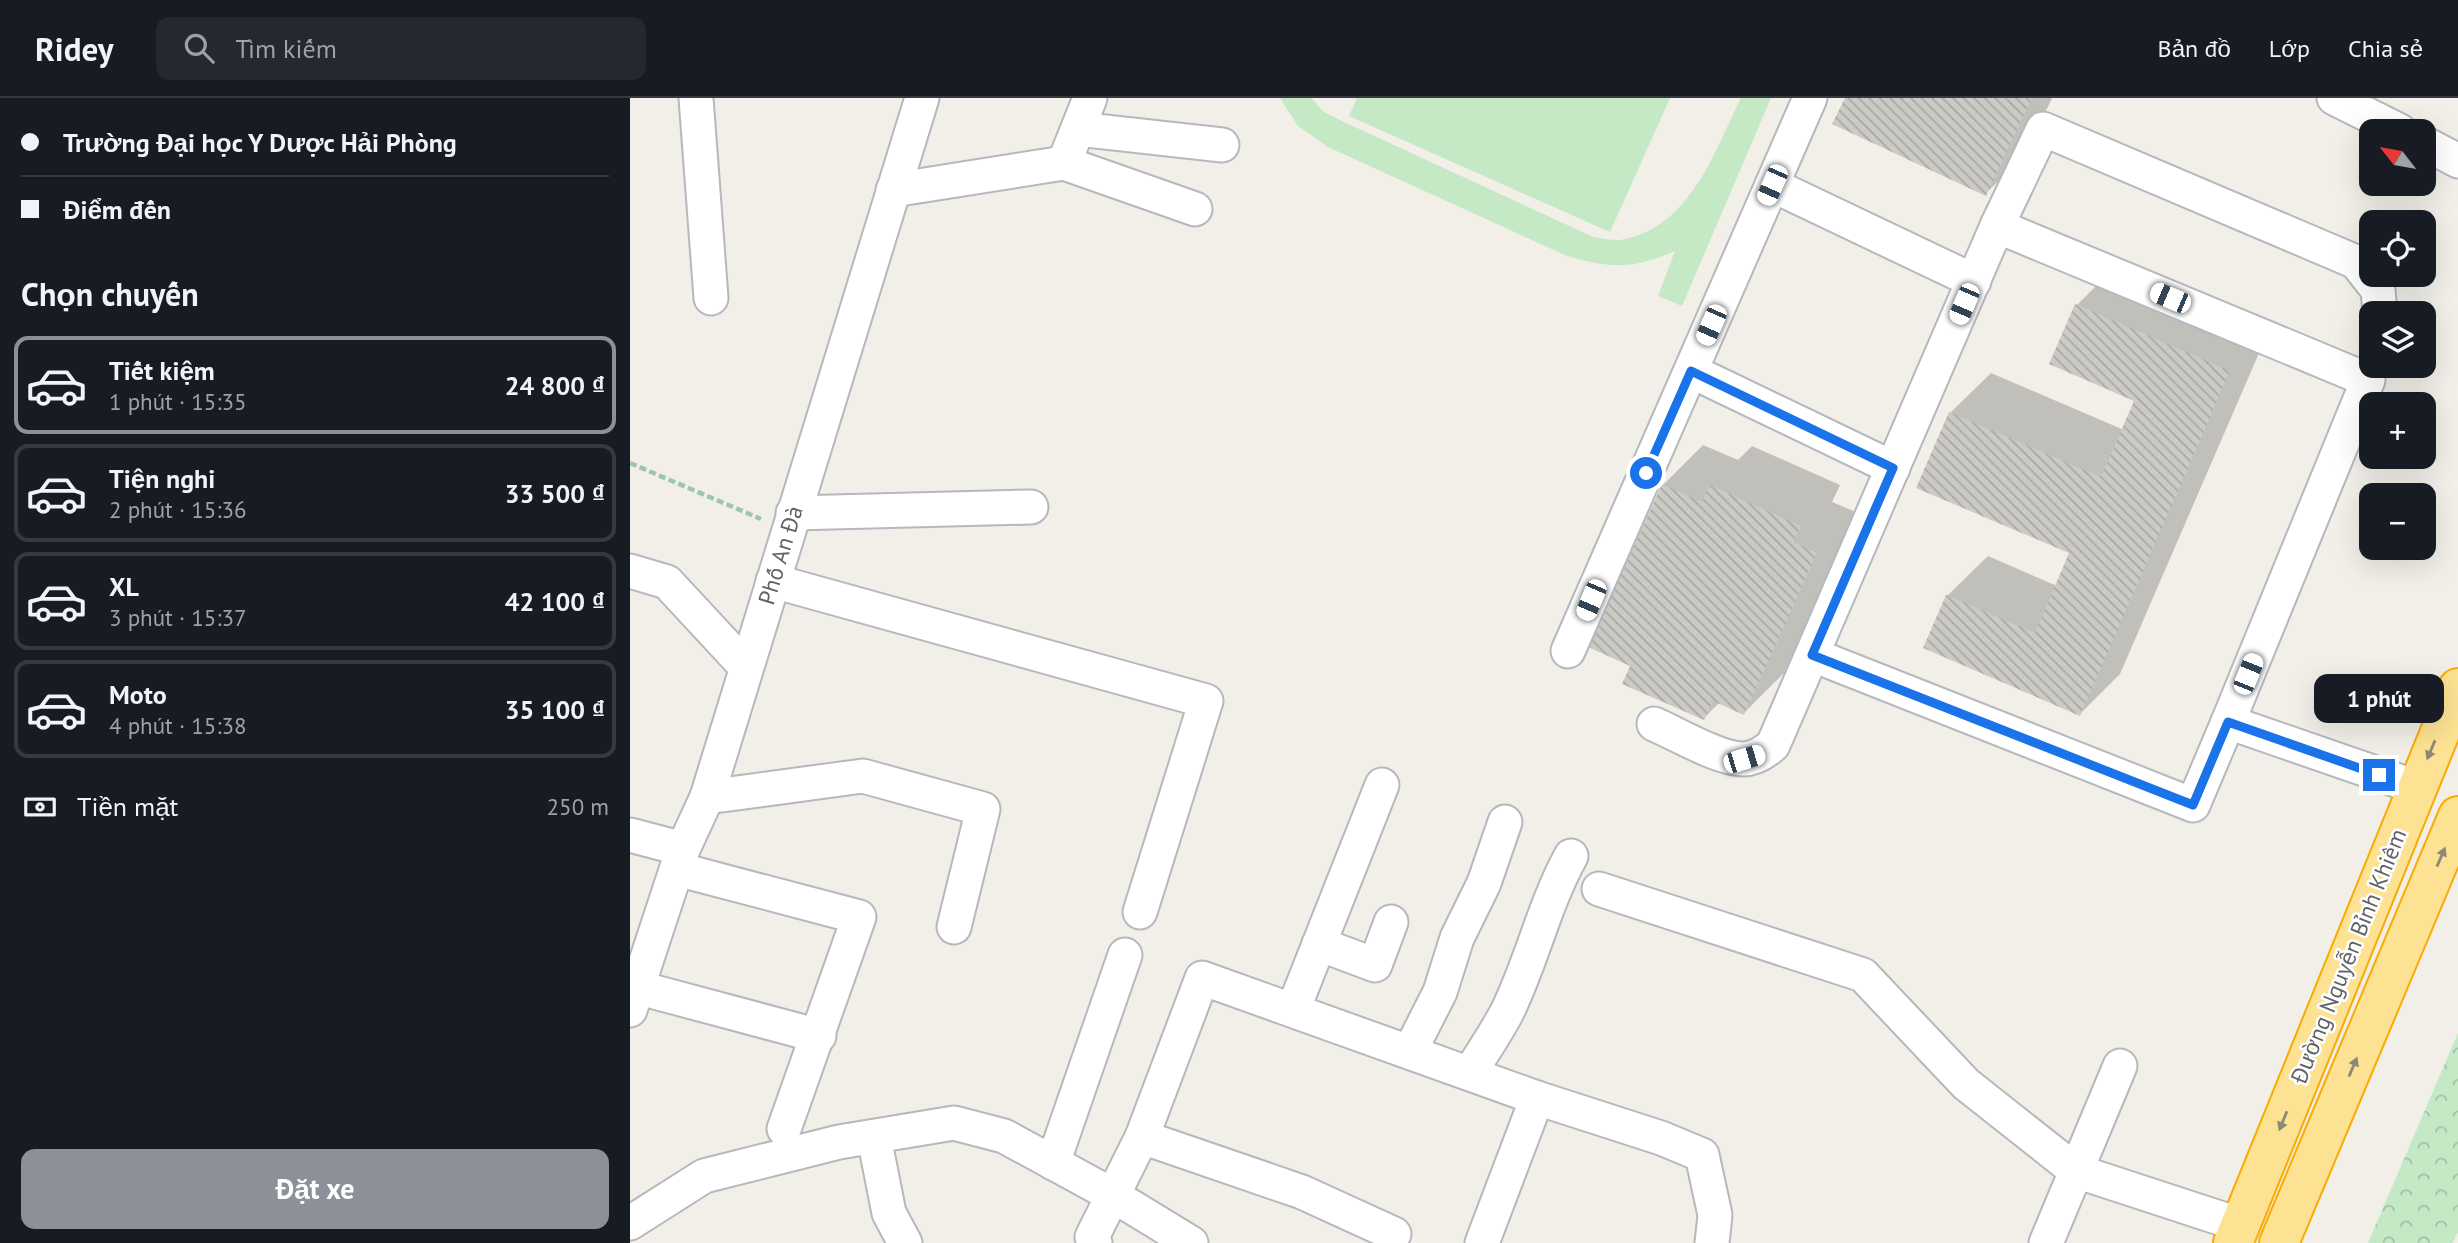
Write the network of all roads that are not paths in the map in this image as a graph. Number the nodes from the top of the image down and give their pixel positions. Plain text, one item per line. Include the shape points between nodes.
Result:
1 (696, 98) edge
2 (922, 98) edge
3 (1090, 98) edge
4 (1810, 98) edge
5 (2334, 98) edge
6 (2376, 119) edge
7 (1078, 129) junction
8 (1222, 145) dead end
9 (2436, 150) edge
10 (2458, 161) edge
11 (1064, 163) junction
12 (1772, 185) junction
13 (893, 190) junction
14 (1195, 209) dead end
15 (1997, 226) junction
16 (1974, 281) junction
17 (712, 298) dead end
18 (2379, 301) edge
19 (2359, 369) edge
20 (1691, 371) junction
21 (2368, 378) edge
22 (1893, 468) junction
23 (1031, 507) dead end
24 (790, 522) junction
25 (630, 571) edge
26 (773, 581) junction
27 (1568, 651) dead end
28 (1812, 655) junction
29 (745, 666) junction
30 (2458, 688) edge
31 (2228, 722) junction
32 (1654, 724) dead end
33 (1382, 785) dead end
34 (2416, 787) junction
35 (707, 797) junction
36 (2458, 816) edge
37 (1505, 822) dead end
38 (630, 835) edge
39 (1571, 856) dead end
40 (680, 859) junction
41 (1599, 889) dead end
42 (1140, 912) dead end
43 (1391, 922) dead end
44 (954, 927) dead end
45 (1319, 944) junction
46 (1125, 955) dead end
47 (633, 998) edge
48 (1293, 1010) junction
49 (819, 1036) junction
50 (1410, 1051) junction
51 (2120, 1066) dead end
52 (1471, 1073) junction
53 (1537, 1098) junction
54 (784, 1129) dead end
55 (874, 1137) junction
56 (1142, 1137) junction
57 (1053, 1163) junction
58 (2076, 1171) junction
59 (1114, 1196) junction
60 (630, 1223) edge
61 (1394, 1234) dead end
62 (2237, 1234) edge
63 (905, 1243) edge
64 (1095, 1243) edge
65 (1191, 1243) edge
66 (1482, 1243) edge
67 (1712, 1243) edge
68 (2046, 1243) edge
69 (2279, 1243) edge

1 - 17 street
2 - 13 street, Phố An Đà
3 - 7 street
4 - 12 street
5 - 6 street
7 - 8 street
7 - 11 street
9 - 10 street
11 - 13 street
11 - 14 street
12 - 16 street
12 - 20 street
13 - 24 street, Phố An Đà
15 - 16 street
15 - 18 street via 2043,129 2356,262 2378,290
15 - 19 street
16 - 22 street
20 - 22 street
20 - 27 street
21 - 31 street
22 - 28 street
23 - 24 street
24 - 26 street, Phố An Đà
25 - 29 street via 667,582
26 - 29 street, Phố An Đà
26 - 42 street via 1206,701
28 - 31 street via 2193,805
28 - 32 street via 1773,745 1762,754 1729,757
29 - 35 street, Phố An Đà
30 -> 34 highway, Đường Nguyễn Bỉnh Khiêm
31 - 34 street
33 - 45 street
34 -> 62 highway, Đường Nguyễn Bỉnh Khiêm
35 - 40 street, Phố An Đà
35 - 44 street via 863,776 983,809
69 -> 36 highway, Đường Nguyễn Bỉnh Khiêm
37 - 50 street via 1484,883 1457,937 1440,992
38 - 40 street
39 - 52 street via 1553,889 1507,1012
40 - 47 street, Phố An Đà
40 - 49 street via 859,917
41 - 58 street via 1863,975 1966,1084
43 - 45 street via 1375,965
45 - 48 street
46 - 57 street
47 - 49 street
48 - 50 street
48 - 56 street via 1202,978
49 - 54 street
50 - 52 street
51 - 58 street
52 - 53 street
53 - 66 street
53 - 67 street via 1702,1155 1715,1215
55 - 57 street via 954,1124 1004,1136
55 - 60 street via 705,1176
55 - 63 street via 889,1213
56 - 59 street
56 - 61 street via 1302,1192
57 - 59 street
58 - 62 street
58 - 68 street
59 - 64 street via 1092,1237
59 - 65 street

